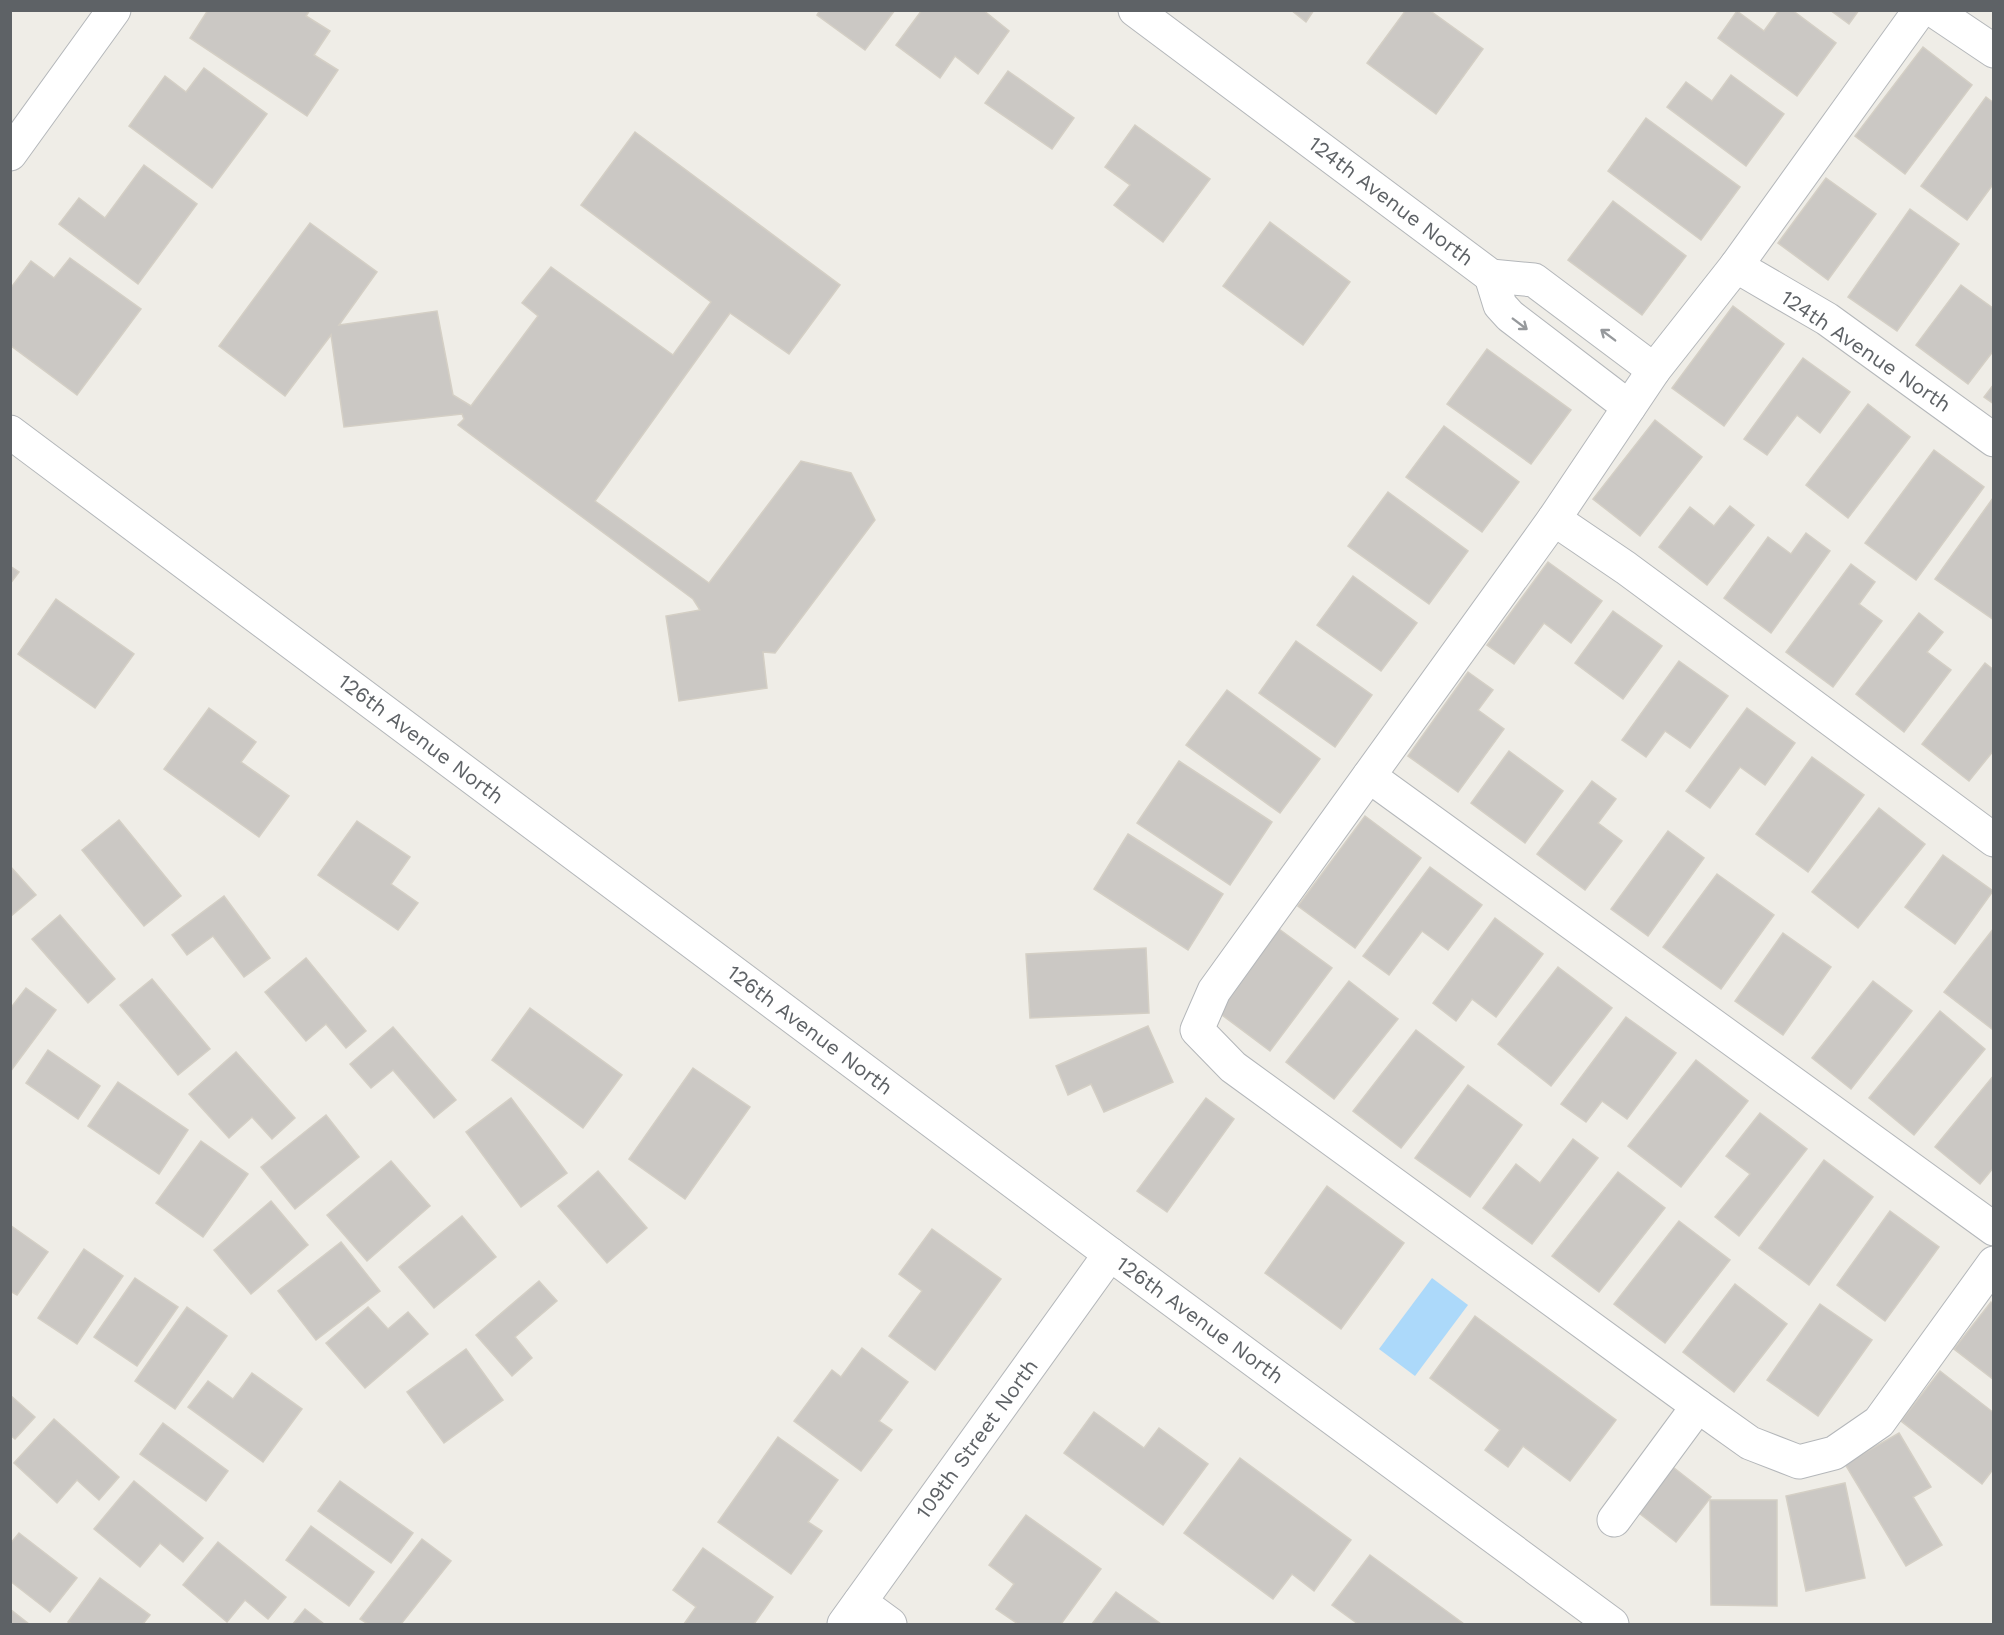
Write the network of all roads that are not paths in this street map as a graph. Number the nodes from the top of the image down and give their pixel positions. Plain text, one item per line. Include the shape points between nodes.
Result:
1 (114, 10) edge
2 (1135, 10) edge
3 (1920, 10) edge
4 (1933, 10) edge
5 (1994, 51) edge
6 (10, 154) edge
7 (1736, 266) junction
8 (1491, 276) junction
9 (1654, 370) junction
10 (1629, 407) junction
11 (10, 432) edge
12 (1994, 440) edge
13 (1554, 519) junction
14 (1369, 776) junction
15 (1994, 840) edge
16 (1994, 1229) edge
17 (1110, 1254) junction
18 (1994, 1263) edge
19 (1698, 1406) junction
20 (1614, 1520) dead end
21 (852, 1613) edge
22 (890, 1624) edge
23 (1612, 1624) edge

1 - 6 street
2 - 8 street, 124th Avenue North
3 - 7 street
4 - 5 street
7 - 9 street
7 - 12 street, 124th Avenue North via 1827,319
9 -> 8 street, 124th Avenue North via 1534,280
8 -> 10 street via 1500,305 1510,316
9 - 10 street
10 - 13 street
11 - 17 street, 126th Avenue North
13 - 14 street
13 - 15 street
14 - 16 street
14 - 19 street via 1214,991 1197,1030 1233,1067
17 - 21 street, 109th Street North
17 - 23 street, 126th Avenue North
18 - 19 street via 1879,1422 1834,1453 1799,1462 1750,1443
19 - 20 street
21 - 22 street

